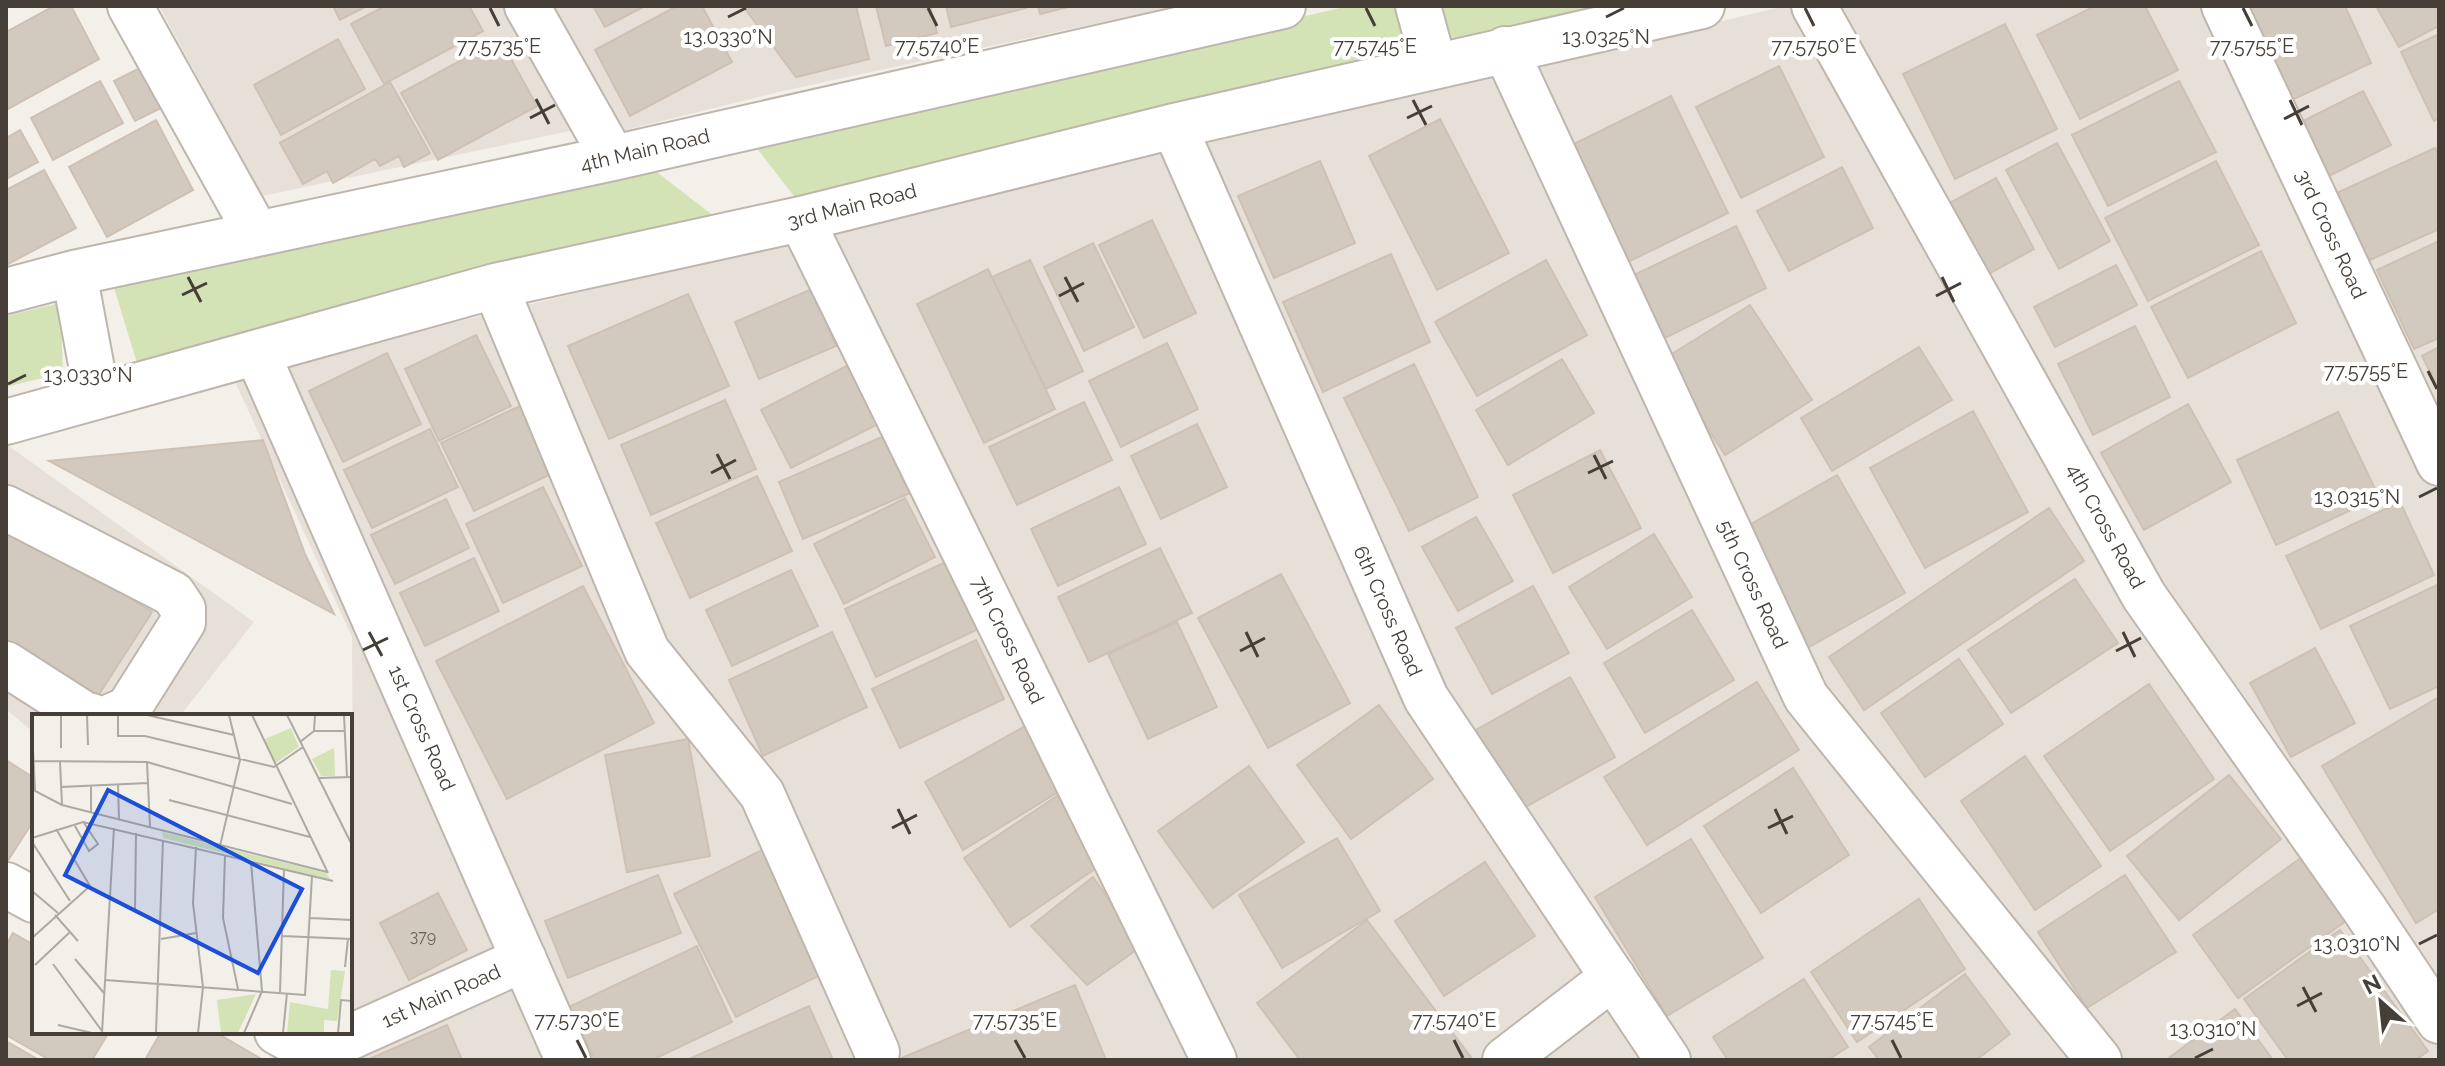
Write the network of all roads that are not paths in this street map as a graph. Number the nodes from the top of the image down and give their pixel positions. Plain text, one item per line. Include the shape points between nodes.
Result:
1 (130, 6) edge
2 (527, 6) edge
3 (1283, 6) edge
4 (1418, 6) edge
5 (1702, 6) edge
6 (1814, 6) edge
7 (2224, 6) edge
8 (1505, 49) junction
9 (1434, 65) junction
10 (1174, 126) junction
11 (613, 158) junction
12 (801, 219) junction
13 (257, 234) junction
14 (74, 273) junction
15 (495, 286) junction
16 (6, 291) edge
17 (257, 353) junction
18 (97, 396) junction
19 (6, 422) edge
20 (2439, 463) edge
21 (6, 508) edge
22 (6, 664) edge
23 (84, 714) edge
24 (117, 714) edge
25 (6, 885) edge
26 (32, 899) edge
27 (524, 959) junction
28 (1613, 977) junction
29 (2439, 1021) edge
30 (280, 1034) edge
31 (877, 1052) dead end
32 (314, 1056) edge
33 (568, 1060) edge
34 (1214, 1060) edge
35 (1505, 1060) edge
36 (1668, 1060) edge
37 (2099, 1060) edge

1 - 13 street
2 - 11 street
3 - 11 street, 4th Main Road
4 - 9 street
5 - 8 street, 3rd Main Road
6 - 29 street, 4th Cross Road via 2144,596
7 - 20 street, 3rd Cross Road
8 - 9 street, 3rd Main Road
8 - 37 street, 5th Cross Road via 1806,697
9 - 10 street, 3rd Main Road
10 - 12 street, 3rd Main Road
10 - 28 street, 6th Cross Road via 1426,698
11 - 13 street, 4th Main Road
12 - 15 street, 3rd Main Road
12 - 34 street, 7th Cross Road
13 - 14 street, 4th Main Road
14 - 16 street, 4th Main Road
14 - 18 street
15 - 17 street, 3rd Main Road
15 - 31 street via 647,651 762,794
17 - 18 street, 3rd Main Road
17 - 27 street, 1st Cross Road
18 - 19 street, 3rd Main Road
21 - 24 street via 173,594 183,609 183,622 128,709
22 - 23 street
25 - 26 street
27 - 32 street, 1st Main Road
27 - 33 street, 1st Cross Road
28 - 35 street
28 - 36 street, 6th Cross Road
30 - 32 street

